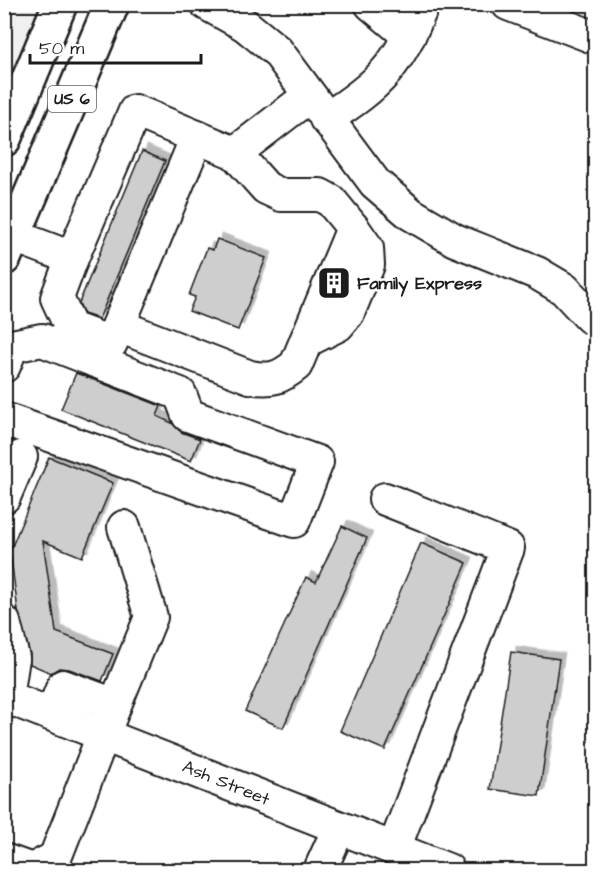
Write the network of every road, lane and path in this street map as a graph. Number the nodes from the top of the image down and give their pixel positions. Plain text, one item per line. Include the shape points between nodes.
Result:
1 (60, 4) edge
2 (112, 4) edge
3 (207, 4) edge
4 (371, 4) edge
5 (423, 4) edge
6 (508, 4) edge
7 (410, 36) junction
8 (596, 38) edge
9 (317, 107) junction
10 (197, 137) junction
11 (4, 140) edge
12 (235, 153) junction
13 (9, 247) edge
14 (72, 258) junction
15 (590, 316) dead end
16 (119, 326) junction
17 (4, 366) edge
18 (4, 419) edge
19 (21, 457) dead end
20 (4, 497) edge
21 (385, 499) dead end
22 (124, 527) dead end
23 (4, 622) edge
24 (6, 696) edge
25 (115, 705) junction
26 (52, 714) junction
27 (104, 735) junction
28 (339, 828) junction
29 (394, 849) junction
30 (4, 861) edge
31 (32, 870) edge
32 (320, 870) edge
33 (448, 870) edge

1 - 11 main road, US 6
2 - 13 main road, US 6
3 - 9 street via 277,51
4 - 7 street
5 - 7 street
6 - 8 street
7 - 9 street via 399,58 373,86
9 - 12 street
9 - 15 street via 375,183 411,214 455,240 537,273 564,289
10 - 12 street
10 - 14 street via 135,111
10 - 16 street
12 - 16 street via 266,188 281,195 320,195 331,201 353,228 296,365 280,377 250,377
13 - 14 street
14 - 16 street via 57,298 71,328 111,343
17 - 18 street via 12,346 42,340 180,394 188,415 317,462 294,521
19 - 20 street
21 - 29 street via 508,548
22 - 25 street via 151,617
23 - 24 street via 13,658
24 - 26 street, Ash Street
25 - 26 street via 63,686
25 - 27 street
26 - 27 street, Ash Street
27 - 28 street, Ash Street
27 - 31 street via 55,858
28 - 29 street, Ash Street
28 - 32 street
29 - 33 street, Ash Street
30 - 31 street

